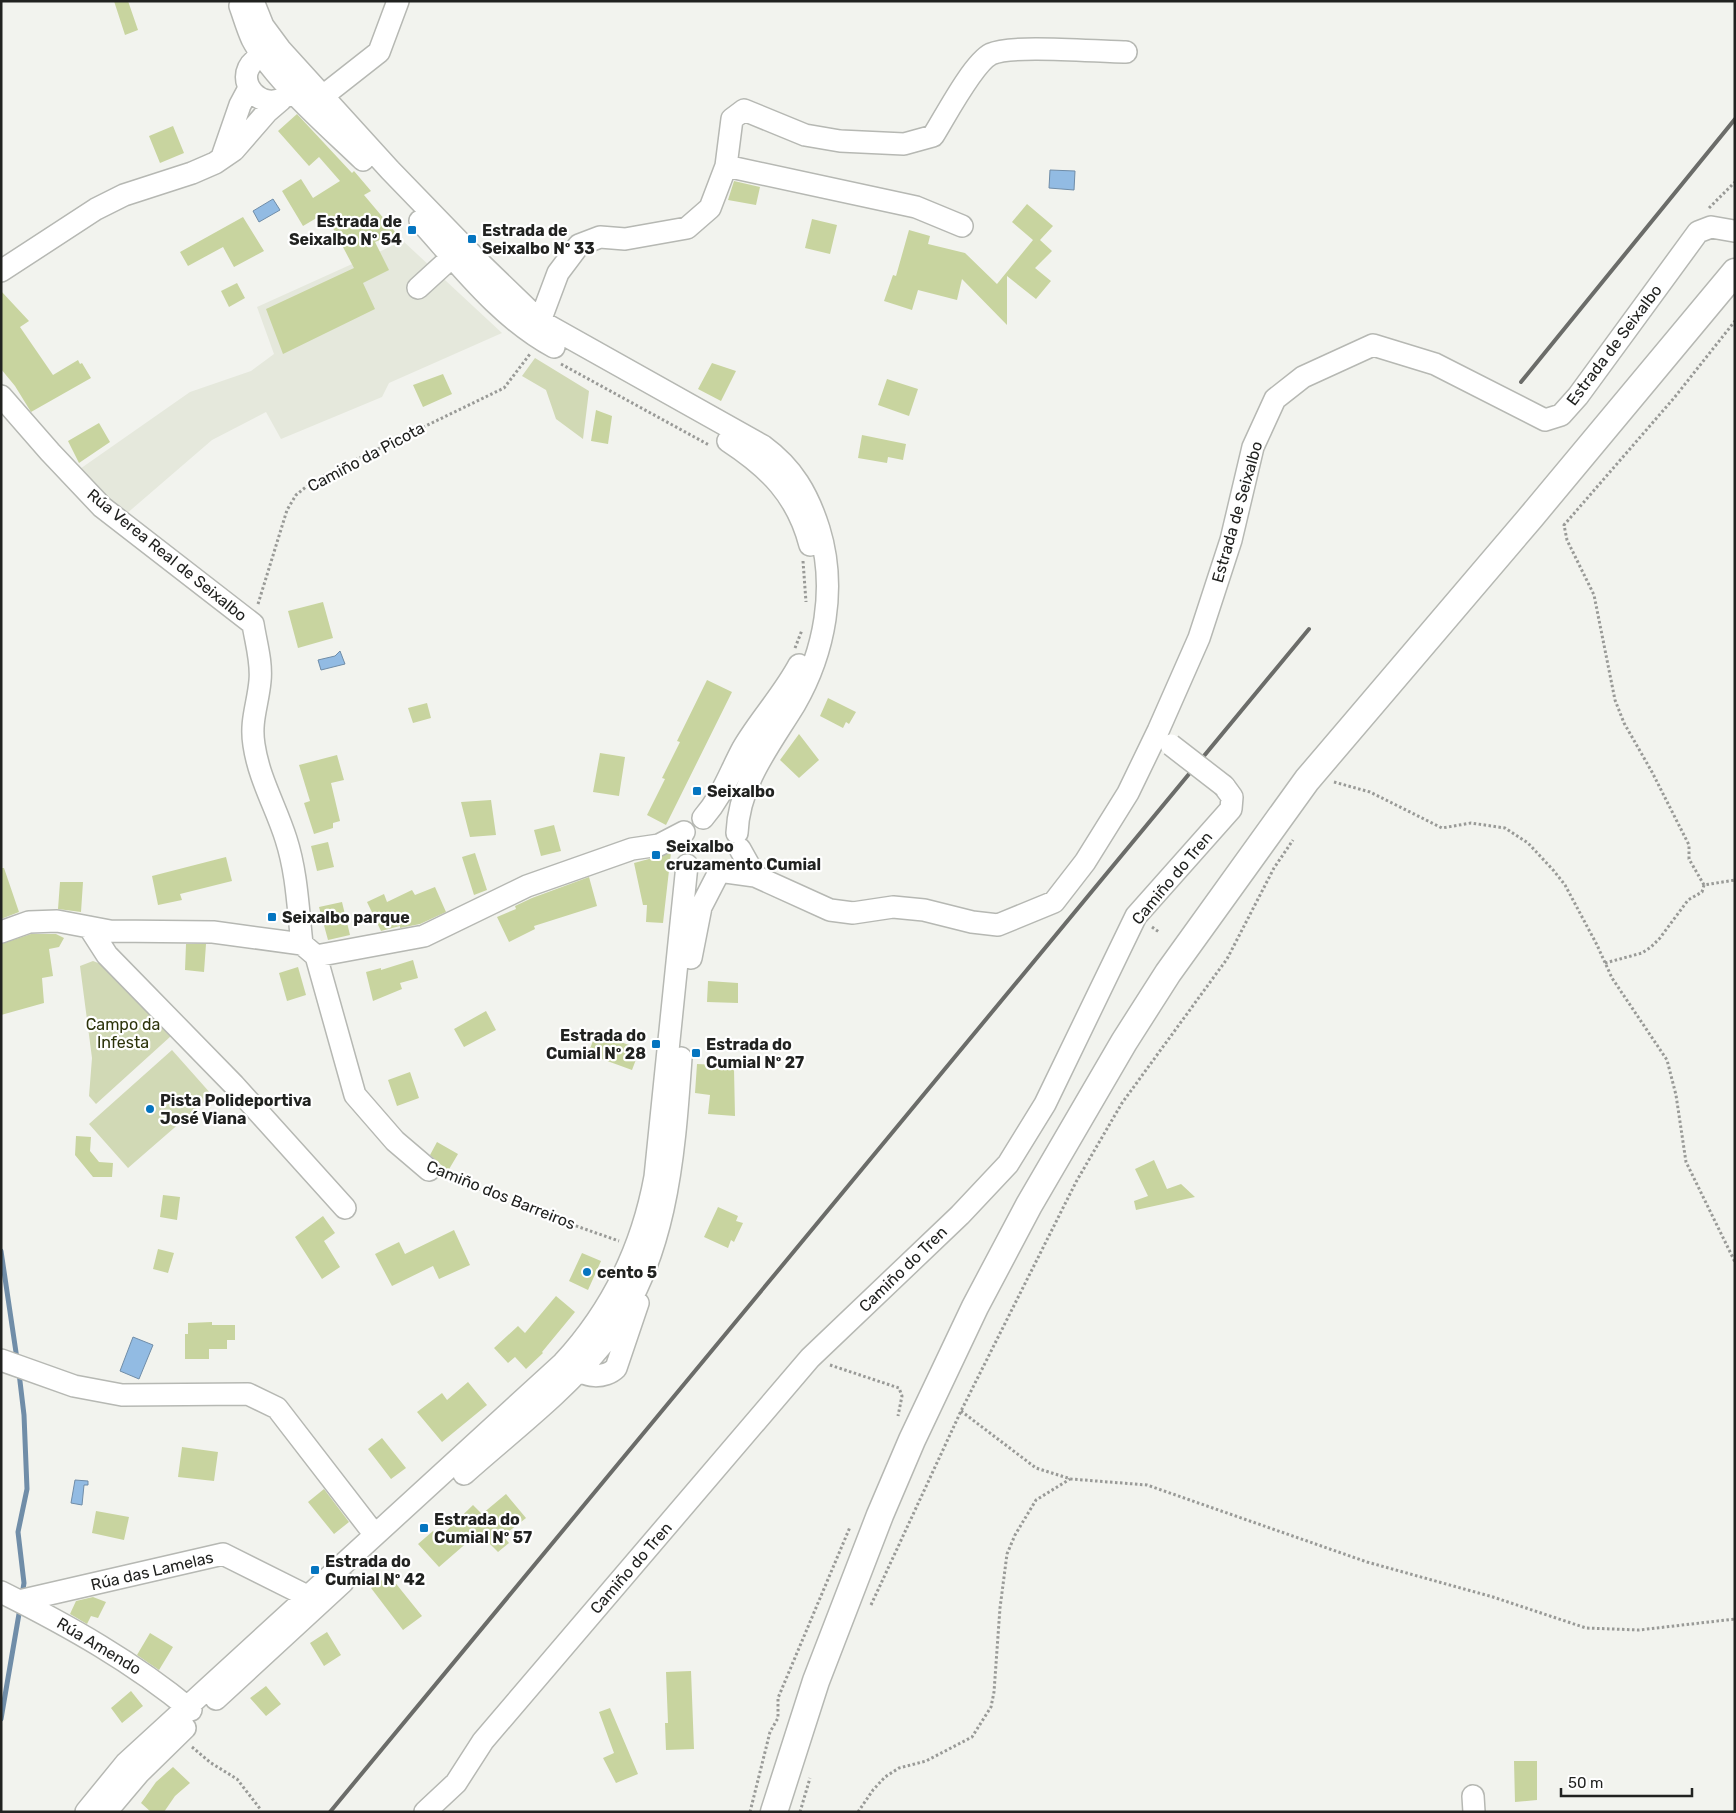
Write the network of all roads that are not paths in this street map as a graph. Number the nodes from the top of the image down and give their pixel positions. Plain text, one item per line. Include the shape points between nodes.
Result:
1 (238, 1) edge
2 (253, 1) edge
3 (398, 1) edge
4 (263, 26) junction
5 (1126, 52) dead end
6 (268, 54) junction
7 (248, 80) junction
8 (289, 88) junction
9 (320, 93) junction
10 (222, 157) junction
11 (726, 166) junction
12 (962, 226) dead end
13 (1734, 231) edge
14 (452, 257) junction
15 (1, 271) edge
16 (1735, 272) edge
17 (418, 288) dead end
18 (537, 324) junction
19 (1, 396) edge
20 (1164, 738) junction
21 (703, 818) junction
22 (738, 841) junction
23 (684, 849) junction
24 (722, 874) junction
25 (755, 876) junction
26 (88, 927) junction
27 (1, 932) edge
28 (309, 950) junction
29 (429, 1170) road end
30 (345, 1208) dead end
31 (649, 1209) junction
32 (641, 1280) junction
33 (602, 1337) junction
34 (620, 1356) junction
35 (1, 1360) edge
36 (577, 1367) junction
37 (513, 1409) junction
38 (376, 1535) junction
39 (307, 1596) junction
40 (10, 1597) edge
41 (300, 1623) junction
42 (189, 1708) junction
43 (139, 1773) junction
44 (456, 1783) junction
45 (86, 1812) edge
46 (106, 1812) edge
47 (425, 1812) edge
48 (449, 1812) edge
49 (774, 1812) edge

1 - 6 street via 252,39
1 - 7 street
2 - 4 street
3 - 9 street via 378,52
4 - 6 street
4 - 9 street
5 - 11 street via 1012,50 991,55 964,85 933,136 904,144 840,141 805,135 744,110 732,119
6 - 7 street
6 - 8 street
7 - 8 street via 261,99
7 - 10 street
8 - 9 street
8 - 10 street via 234,150
8 - 14 street via 380,178
9 - 18 street
10 - 15 street via 192,173 124,195 96,209
11 - 12 street via 916,207
11 - 18 street via 710,208 687,228 625,239 600,237 579,245 558,272
13 - 20 street, Estrada de Seixalbo via 1711,227 1698,232 1561,415 1545,420 1435,364 1373,345 1303,377 1276,399 1253,447 1231,540
14 - 17 street
14 - 18 street via 504,310
14 - 18 street via 467,259 504,299
16 - 49 main road via 1307,780 1168,973 1124,1042 1029,1204 912,1440 816,1681
18 - 21 street via 756,460 789,496 808,539 816,577 816,595 807,648 791,680 752,734 720,796
18 - 22 street via 763,446 780,459 798,480 814,512 827,566 826,616 820,642 796,701 743,792
19 - 28 street, Rúa Verea Real de Seixalbo via 102,507 253,624 261,665 252,722 253,743 262,780 292,861
20 - 25 street, Estrada de Seixalbo via 1085,862 1054,902 998,925 893,907 853,913 830,910
20 - 44 street, Camiño do Tren, bridge via 1224,786 1232,797 1231,810 1136,916 1045,1104 1008,1164 960,1215 810,1358 483,1741
21 - 22 street via 724,820
21 - 23 street via 689,825
22 - 24 street via 733,866
22 - 25 street
23 - 24 street via 700,875
23 - 28 street via 659,845 632,849 527,886 424,936
23 - 31 street via 659,1141
24 - 25 street
24 - 32 street via 701,907 694,936 670,1176 660,1224
26 - 27 street via 29,922
26 - 28 street via 110,931 213,932
26 - 30 street via 107,955 234,1085
28 - 29 street, Camiño dos Barreiros via 355,1095 395,1141
31 - 33 street via 642,1252 630,1285
31 - 37 street via 612,1300 588,1337
32 - 33 street
32 - 34 street via 637,1311
33 - 34 street via 614,1341
33 - 36 street
34 - 36 street via 610,1374 588,1375
35 - 38 street via 74,1386 122,1395 248,1394 277,1408
36 - 37 street via 540,1397
36 - 41 street
37 - 38 street
38 - 39 street
39 - 40 street, Rúa das Lamelas via 223,1554
39 - 42 street
40 - 42 street, Rúa Amendo via 68,1626 126,1661
41 - 42 street via 270,1639
41 - 43 street
42 - 43 street via 155,1743
42 - 45 street via 126,1763
43 - 46 street
44 - 47 street
44 - 48 street

